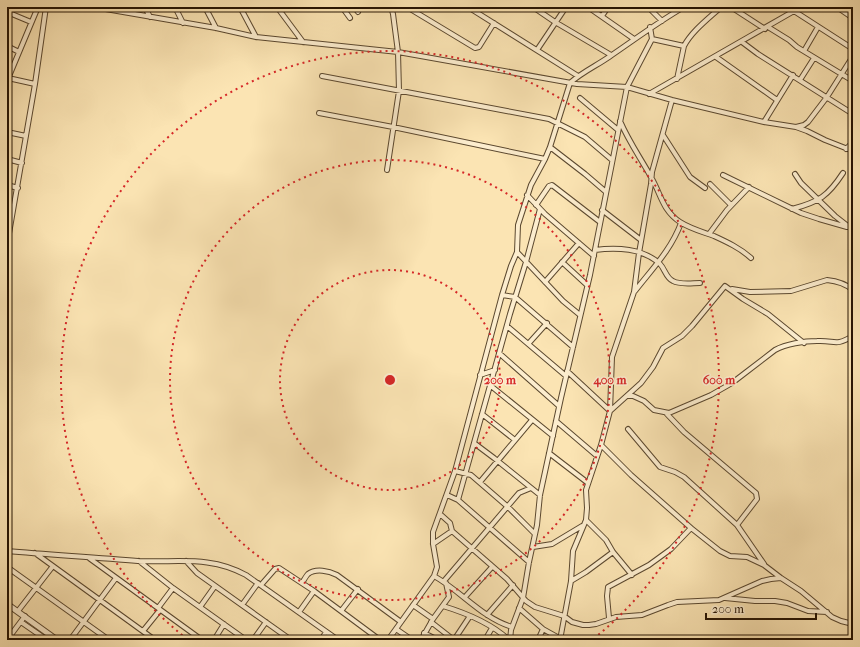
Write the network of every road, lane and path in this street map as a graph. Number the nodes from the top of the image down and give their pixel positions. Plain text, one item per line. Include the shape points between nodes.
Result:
1 (38, 7) edge
2 (46, 7) edge
3 (94, 7) edge
4 (145, 7) edge
5 (175, 7) edge
6 (205, 7) edge
7 (240, 7) edge
8 (277, 7) edge
9 (342, 7) edge
10 (354, 7) edge
11 (391, 7) edge
12 (407, 7) edge
13 (468, 7) edge
14 (478, 7) edge
15 (533, 7) edge
16 (566, 7) edge
17 (588, 7) edge
18 (608, 7) edge
19 (648, 7) edge
20 (684, 7) edge
21 (721, 7) edge
22 (731, 7) edge
23 (801, 7) edge
24 (837, 7) edge
25 (794, 9) edge
26 (7, 12) edge
27 (358, 12) dead end
28 (476, 12) junction
29 (602, 16) junction
30 (150, 17) junction
31 (350, 18) dead end
32 (853, 18) edge
33 (662, 21) junction
34 (31, 22) junction
35 (556, 22) junction
36 (183, 23) junction
37 (494, 23) junction
38 (818, 26) junction
39 (650, 27) junction
40 (216, 28) junction
41 (766, 28) junction
42 (256, 37) junction
43 (634, 39) junction
44 (652, 39) junction
45 (303, 42) junction
46 (742, 42) junction
47 (7, 46) edge
48 (684, 46) junction
49 (853, 49) edge
50 (537, 50) junction
51 (804, 51) junction
52 (19, 52) junction
53 (398, 52) junction
54 (611, 56) junction
55 (853, 56) edge
56 (716, 57) junction
57 (814, 58) junction
58 (842, 74) junction
59 (793, 75) junction
60 (322, 76) dead end
61 (578, 76) junction
62 (677, 79) junction
63 (8, 80) edge
64 (800, 80) junction
65 (853, 81) edge
66 (570, 83) junction
67 (35, 84) junction
68 (627, 87) junction
69 (399, 91) junction
70 (650, 94) junction
71 (827, 96) junction
72 (580, 98) dead end
73 (672, 100) junction
74 (777, 100) junction
75 (319, 113) dead end
76 (853, 114) edge
77 (620, 121) junction
78 (764, 122) junction
79 (557, 123) junction
80 (393, 127) junction
81 (796, 128) junction
82 (618, 130) junction
83 (7, 132) edge
84 (663, 134) junction
85 (26, 136) junction
86 (853, 137) edge
87 (550, 147) junction
88 (846, 149) junction
89 (853, 151) edge
90 (7, 159) edge
91 (545, 160) junction
92 (612, 160) junction
93 (22, 163) junction
94 (387, 170) dead end
95 (842, 173) dead end
96 (795, 174) dead end
97 (723, 175) dead end
98 (652, 178) junction
99 (710, 184) dead end
100 (7, 185) edge
101 (749, 187) junction
102 (18, 188) junction
103 (705, 188) dead end
104 (606, 192) junction
105 (527, 195) junction
106 (819, 200) junction
107 (536, 204) junction
108 (731, 205) junction
109 (540, 209) junction
110 (792, 209) junction
111 (602, 210) junction
112 (9, 221) edge
113 (600, 222) junction
114 (681, 223) junction
115 (848, 227) junction
116 (853, 230) edge
117 (709, 234) junction
118 (641, 240) junction
119 (579, 243) junction
120 (7, 245) edge
121 (595, 250) junction
122 (517, 252) junction
123 (639, 253) junction
124 (594, 256) junction
125 (751, 258) dead end
126 (526, 262) junction
127 (562, 262) junction
128 (659, 263) junction
129 (545, 282) junction
130 (700, 283) dead end
131 (587, 285) junction
132 (731, 290) junction
133 (853, 290) edge
134 (634, 292) junction
135 (502, 295) junction
136 (515, 297) junction
137 (580, 315) junction
138 (547, 323) junction
139 (507, 326) junction
140 (853, 336) edge
141 (529, 343) junction
142 (804, 343) junction
143 (573, 346) junction
144 (499, 353) junction
145 (495, 370) junction
146 (566, 374) junction
147 (480, 375) junction
148 (490, 386) junction
149 (627, 396) junction
150 (559, 406) junction
151 (610, 411) junction
152 (666, 413) junction
153 (482, 414) junction
154 (532, 420) junction
155 (556, 422) junction
156 (628, 429) dead end
157 (552, 436) junction
158 (515, 440) junction
159 (474, 443) junction
160 (601, 445) junction
161 (549, 453) junction
162 (597, 456) junction
163 (498, 461) junction
164 (455, 471) junction
165 (466, 472) junction
166 (480, 482) junction
167 (588, 483) junction
168 (531, 488) junction
169 (447, 495) junction
170 (540, 495) junction
171 (458, 500) junction
172 (508, 507) junction
173 (440, 514) junction
174 (586, 520) junction
175 (738, 525) junction
176 (583, 526) junction
177 (490, 527) junction
178 (691, 528) junction
179 (452, 531) junction
180 (535, 534) junction
181 (434, 544) junction
182 (533, 546) junction
183 (472, 548) junction
184 (7, 551) edge
185 (614, 552) junction
186 (34, 553) junction
187 (88, 558) junction
188 (138, 561) junction
189 (186, 561) junction
190 (529, 562) junction
191 (764, 565) junction
192 (52, 566) junction
193 (7, 567) edge
194 (492, 567) junction
195 (632, 575) junction
196 (434, 576) junction
197 (116, 578) junction
198 (781, 578) junction
199 (571, 581) junction
200 (445, 582) junction
201 (302, 583) junction
202 (259, 584) junction
203 (513, 585) junction
204 (215, 586) junction
205 (35, 588) junction
206 (173, 588) junction
207 (358, 589) junction
208 (314, 591) junction
209 (465, 597) junction
210 (523, 598) junction
211 (725, 598) junction
212 (100, 601) junction
213 (9, 605) edge
214 (242, 605) junction
215 (413, 605) junction
216 (443, 606) junction
217 (200, 607) junction
218 (519, 608) junction
219 (159, 609) junction
220 (18, 611) junction
221 (341, 611) junction
222 (299, 612) junction
223 (827, 612) junction
224 (7, 613) edge
225 (487, 615) junction
226 (25, 616) junction
227 (470, 616) junction
228 (564, 616) junction
229 (609, 618) junction
230 (432, 620) junction
231 (84, 621) junction
232 (21, 622) junction
233 (266, 622) junction
234 (401, 622) junction
235 (224, 624) junction
236 (853, 624) edge
237 (512, 627) junction
238 (492, 628) junction
239 (396, 629) junction
240 (543, 629) junction
241 (143, 631) junction
242 (326, 632) junction
243 (424, 633) junction
244 (7, 640) edge
245 (47, 640) edge
246 (56, 640) edge
247 (70, 640) edge
248 (109, 640) edge
249 (155, 640) edge
250 (202, 640) edge
251 (214, 640) edge
252 (246, 640) edge
253 (254, 640) edge
254 (291, 640) edge
255 (321, 640) edge
256 (338, 640) edge
257 (380, 640) edge
258 (388, 640) edge
259 (412, 640) edge
260 (421, 640) edge
261 (438, 640) edge
262 (454, 640) edge
263 (485, 640) edge
264 (509, 640) edge
265 (538, 640) edge
266 (560, 640) edge

1 - 34 street
2 - 67 street
3 - 30 street
4 - 30 street
5 - 36 street
6 - 40 street
7 - 42 street
8 - 45 street
9 - 31 street
10 - 27 street
11 - 53 street
12 - 37 street via 475,48 479,47
13 - 28 street
14 - 28 street
15 - 35 street
16 - 35 street
17 - 29 street
18 - 29 street
19 - 33 street
20 - 33 street
21 - 48 street via 699,27
22 - 41 street
23 - 25 street
24 - 32 street
25 - 38 street
25 - 41 street
26 - 34 street
28 - 37 street
29 - 43 street
30 - 36 street
33 - 39 street
34 - 52 street
35 - 50 street
35 - 54 street
36 - 40 street
37 - 50 street
38 - 49 street
38 - 51 street
39 - 43 street
39 - 44 street
40 - 42 street
41 - 46 street
41 - 51 street
42 - 45 street
43 - 54 street
44 - 48 street
44 - 68 street
45 - 53 street
46 - 56 street
46 - 59 street
47 - 52 street
48 - 62 street
50 - 61 street
51 - 57 street
52 - 63 street
53 - 66 street
53 - 69 street
54 - 61 street
55 - 58 street
56 - 62 street
56 - 74 street
57 - 58 street
57 - 64 street
58 - 65 street
58 - 71 street
59 - 64 street
59 - 74 street
60 - 69 street
61 - 66 street
62 - 70 street
63 - 67 street
64 - 71 street
66 - 68 street
66 - 79 street
67 - 85 street
68 - 70 street
68 - 77 street
69 - 79 street via 549,119
69 - 80 street
70 - 73 street
71 - 76 street
71 - 81 street via 808,122
72 - 82 street
73 - 78 street
73 - 84 street
74 - 78 street
75 - 80 street
77 - 82 street
77 - 98 street
78 - 81 street
79 - 87 street
79 - 92 street via 586,137
80 - 91 street
80 - 94 street
81 - 88 street
82 - 92 street
83 - 85 street
84 - 98 street
84 - 103 street via 690,177
85 - 93 street
86 - 88 street
87 - 91 street
87 - 104 street
88 - 89 street
90 - 93 street
91 - 105 street
92 - 104 street
93 - 102 street
95 - 106 street via 830,191
96 - 106 street
97 - 101 street
98 - 114 street via 664,206
98 - 118 street
99 - 108 street
100 - 102 street
101 - 108 street
101 - 110 street
102 - 112 street
104 - 111 street
105 - 107 street
105 - 122 street via 518,225
106 - 110 street
106 - 115 street
107 - 109 street
107 - 113 street via 552,185
108 - 117 street
109 - 119 street
109 - 126 street
110 - 115 street
111 - 113 street
111 - 118 street
112 - 120 street
113 - 121 street
114 - 117 street
114 - 128 street
115 - 116 street
117 - 125 street
118 - 123 street
119 - 124 street
119 - 127 street
121 - 123 street via 614,248
121 - 124 street
122 - 126 street
122 - 135 street
123 - 128 street
123 - 134 street
124 - 131 street
126 - 129 street
126 - 136 street
127 - 129 street
127 - 131 street
128 - 130 street via 671,281
128 - 134 street
129 - 137 street
131 - 137 street
132 - 133 street via 791,291 827,280
132 - 142 street via 768,314
132 - 149 street via 725,286 682,336 663,348 653,367
134 - 151 street via 612,357
135 - 136 street
135 - 147 street
136 - 138 street
136 - 139 street
137 - 143 street
138 - 141 street
138 - 143 street
139 - 141 street
139 - 144 street
140 - 142 street via 836,343
141 - 146 street
142 - 152 street via 781,346 732,383 711,395
143 - 146 street
144 - 145 street
144 - 150 street
145 - 147 street
145 - 148 street
146 - 150 street
146 - 151 street
147 - 164 street
148 - 153 street
148 - 154 street
149 - 151 street
149 - 152 street via 639,398 654,410
150 - 155 street
151 - 160 street
152 - 175 street via 684,432 756,493 757,499
153 - 158 street
153 - 159 street
154 - 157 street
154 - 158 street
155 - 157 street
155 - 162 street
156 - 175 street via 660,467 684,477
157 - 161 street
158 - 163 street
159 - 163 street
159 - 165 street
160 - 162 street
160 - 178 street
161 - 167 street
161 - 170 street
162 - 167 street
163 - 166 street
163 - 168 street
164 - 165 street
164 - 169 street
165 - 166 street
165 - 171 street
166 - 172 street
167 - 174 street
168 - 170 street
168 - 172 street via 519,493
169 - 171 street
169 - 173 street
170 - 180 street
171 - 177 street
172 - 177 street
172 - 180 street
173 - 179 street via 450,523
173 - 181 street via 433,532
174 - 176 street
174 - 185 street via 602,534
175 - 191 street
176 - 182 street via 552,544
176 - 199 street via 573,551
177 - 183 street
177 - 190 street
178 - 191 street via 720,551 730,556 748,557
178 - 195 street via 671,549
179 - 181 street
179 - 183 street
180 - 182 street
181 - 196 street via 437,567
182 - 190 street
183 - 194 street
183 - 200 street
184 - 186 street
185 - 195 street
185 - 199 street
186 - 187 street
186 - 192 street
187 - 188 street
187 - 197 street
188 - 189 street
188 - 206 street
189 - 202 street via 216,563 237,569
189 - 204 street via 193,570
190 - 210 street
191 - 198 street
192 - 205 street
192 - 212 street
193 - 205 street
194 - 203 street
194 - 209 street
195 - 229 street via 608,587
196 - 200 street
196 - 215 street
197 - 212 street
197 - 219 street
198 - 211 street via 762,581
198 - 223 street
199 - 228 street
200 - 209 street
200 - 216 street via 449,597
201 - 202 street via 279,568
201 - 207 street via 308,574 321,570 338,574
201 - 208 street
202 - 214 street
202 - 222 street
203 - 210 street
203 - 225 street
204 - 214 street
204 - 217 street
205 - 220 street
205 - 231 street
206 - 217 street
206 - 219 street
207 - 221 street
207 - 234 street
208 - 221 street
208 - 222 street
209 - 225 street
210 - 218 street
210 - 228 street via 535,607
211 - 223 street via 775,601 808,611
211 - 229 street via 713,601 684,601 642,615
212 - 231 street
212 - 241 street
213 - 220 street
213 - 224 street
214 - 233 street
215 - 230 street
215 - 234 street
216 - 227 street
216 - 230 street
217 - 235 street
218 - 237 street
218 - 240 street
219 - 241 street
219 - 250 street
220 - 226 street
221 - 257 street
222 - 242 street
223 - 236 street via 841,621
225 - 237 street
226 - 232 street
226 - 246 street
227 - 238 street
227 - 262 street
228 - 229 street via 572,622 589,626
228 - 266 street
230 - 243 street
230 - 262 street
231 - 247 street
231 - 248 street
232 - 244 street
232 - 245 street
233 - 253 street
233 - 254 street
234 - 239 street
235 - 251 street
235 - 252 street
237 - 264 street
238 - 263 street
238 - 264 street
239 - 258 street
239 - 259 street
240 - 265 street
240 - 266 street
241 - 249 street
242 - 255 street
242 - 256 street
243 - 260 street
243 - 261 street

